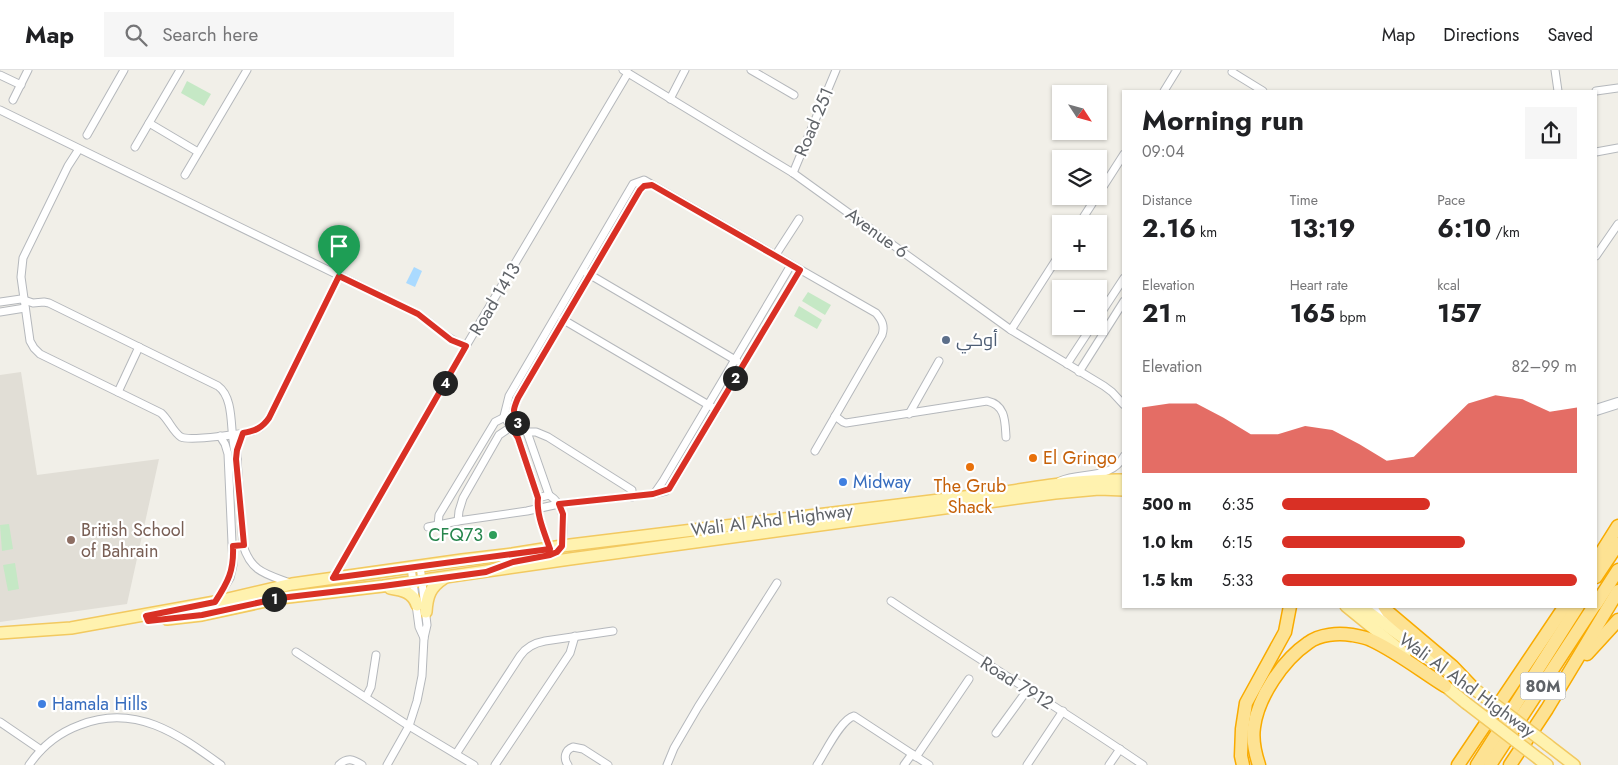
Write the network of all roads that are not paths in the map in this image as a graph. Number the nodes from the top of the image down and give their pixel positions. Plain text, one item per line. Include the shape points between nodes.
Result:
1 (28, 70) edge
2 (124, 70) edge
3 (180, 70) edge
4 (247, 70) edge
5 (685, 70) edge
6 (836, 70) edge
7 (1177, 70) edge
8 (1555, 70) edge
9 (626, 71) edge
10 (753, 71) edge
11 (1232, 72) dead end
12 (0, 75) edge
13 (21, 85) junction
14 (1618, 88) edge
15 (1165, 90) edge
16 (1261, 90) edge
17 (1558, 90) edge
18 (1597, 91) edge
19 (794, 95) dead end
20 (670, 99) junction
21 (13, 100) dead end
22 (0, 110) edge
23 (149, 123) junction
24 (87, 135) dead end
25 (135, 147) dead end
26 (1618, 148) edge
27 (79, 149) junction
28 (198, 152) junction
29 (1597, 152) edge
30 (1122, 157) edge
31 (793, 173) junction
32 (185, 175) dead end
33 (1107, 181) edge
34 (652, 185) junction
35 (799, 219) dead end
36 (1618, 224) edge
37 (1597, 255) edge
38 (775, 256) junction
39 (791, 265) junction
40 (1052, 266) edge
41 (583, 270) junction
42 (800, 270) junction
43 (591, 275) junction
44 (339, 276) junction
45 (1122, 281) edge
46 (24, 299) junction
47 (1109, 300) junction
48 (0, 302) edge
49 (1107, 303) edge
50 (1122, 305) edge
51 (1122, 306) edge
52 (25, 308) junction
53 (3, 312) edge
54 (556, 315) junction
55 (27, 318) junction
56 (564, 320) junction
57 (1011, 330) junction
58 (1086, 335) edge
59 (466, 346) junction
60 (140, 347) junction
61 (734, 360) junction
62 (939, 361) dead end
63 (1067, 364) junction
64 (743, 365) junction
65 (1078, 372) junction
66 (118, 392) junction
67 (1122, 403) edge
68 (1618, 403) edge
69 (708, 405) junction
70 (717, 410) junction
71 (1597, 410) edge
72 (514, 413) junction
73 (908, 414) junction
74 (504, 416) junction
75 (835, 416) junction
76 (519, 422) junction
77 (511, 427) junction
78 (527, 432) junction
79 (243, 433) junction
80 (232, 434) junction
81 (220, 436) junction
82 (1006, 437) dead end
83 (815, 451) dead end
84 (1122, 458) edge
85 (236, 459) junction
86 (1122, 480) edge
87 (1053, 485) junction
88 (1122, 490) edge
89 (653, 494) junction
90 (549, 495) junction
91 (632, 497) junction
92 (538, 498) junction
93 (559, 504) junction
94 (538, 508) junction
95 (458, 521) junction
96 (438, 525) junction
97 (1618, 526) edge
98 (428, 527) dead end
99 (1618, 544) edge
100 (244, 545) junction
101 (233, 546) junction
102 (556, 547) junction
103 (1597, 559) edge
104 (416, 566) junction
105 (1618, 570) edge
106 (486, 572) junction
107 (1597, 576) edge
108 (333, 578) junction
109 (444, 578) junction
110 (418, 581) junction
111 (777, 583) dead end
112 (292, 584) junction
113 (383, 586) junction
114 (1618, 591) edge
115 (891, 601) dead end
116 (215, 602) junction
117 (1597, 602) edge
118 (421, 608) junction
119 (1290, 608) edge
120 (1348, 608) edge
121 (1363, 608) edge
122 (1374, 608) edge
123 (1385, 608) edge
124 (1564, 608) edge
125 (1577, 608) edge
126 (1593, 608) edge
127 (147, 618) junction
128 (1618, 620) edge
129 (613, 631) dead end
130 (1395, 632) junction
131 (0, 633) edge
132 (576, 636) junction
133 (424, 638) junction
134 (0, 641) edge
135 (296, 652) dead end
136 (376, 655) dead end
137 (1528, 663) junction
138 (969, 679) dead end
139 (1445, 686) junction
140 (1473, 688) junction
141 (1028, 689) junction
142 (366, 697) junction
143 (1547, 709) junction
144 (1063, 711) junction
145 (0, 722) edge
146 (409, 726) junction
147 (996, 733) dead end
148 (1120, 749) junction
149 (41, 750) junction
150 (456, 754) junction
151 (914, 755) junction
152 (1543, 762) edge
153 (927, 764) edge
154 (29, 765) edge
155 (219, 765) edge
156 (339, 765) edge
157 (362, 765) edge
158 (387, 765) edge
159 (474, 765) edge
160 (495, 765) edge
161 (568, 765) edge
162 (608, 765) edge
163 (667, 765) edge
164 (817, 765) edge
165 (904, 765) edge
166 (1027, 765) edge
167 (1109, 765) edge
168 (1143, 765) edge
169 (1243, 765) edge
170 (1259, 765) edge
171 (1449, 765) edge
172 (1458, 765) edge
173 (1477, 765) edge
174 (1490, 765) edge
175 (1510, 765) edge
176 (1574, 765) edge

1 - 13 street
2 - 24 street
3 - 23 street
4 - 28 street
5 - 20 street
6 - 31 street, Road 251
7 - 15 street
8 - 17 street
9 - 20 street, Avenue 6
9 - 59 street, Road 1413
10 - 19 street
11 - 16 street
12 - 13 street
13 - 21 street
14 - 18 street
20 - 31 street, Avenue 6
22 - 27 street
23 - 25 street
23 - 28 street
26 - 29 street
27 - 44 street
27 - 46 street via 23,258
28 - 32 street
30 - 33 street
31 - 57 street, Avenue 6
34 - 38 street
34 - 41 street via 644,180 634,184
34 - 43 street via 640,190
35 - 38 street
36 - 37 street
38 - 39 street
39 - 42 street
39 - 61 street
40 - 57 street
41 - 43 street
41 - 54 street
42 - 64 street
42 - 75 street via 876,313 883,322 882,335
43 - 56 street
43 - 61 street
44 - 59 street via 418,314 451,340
44 - 79 street via 269,418 257,430
45 - 47 street
46 - 48 street
46 - 52 street
46 - 60 street via 33,303 49,303
47 - 49 street
47 - 50 street
51 - 65 street
52 - 53 street
52 - 55 street
53 - 55 street
54 - 56 street
54 - 74 street via 509,396
55 - 66 street via 30,341 37,352
56 - 69 street
56 - 72 street via 518,398
57 - 63 street, Avenue 6
58 - 63 street
59 - 108 street, Road 1413
60 - 66 street
60 - 80 street via 222,390 228,398
61 - 64 street
61 - 69 street
62 - 73 street
63 - 65 street, Avenue 6
64 - 70 street
65 - 67 street, Avenue 6 via 1108,389
66 - 81 street via 161,413 181,437
68 - 71 street
69 - 70 street
69 - 89 street
70 - 89 street via 672,486
72 - 74 street
72 - 76 street
73 - 75 street via 846,423
73 - 82 street via 993,402 1004,414
74 - 77 street
74 - 96 street via 495,422 439,515
75 - 83 street
76 - 77 street
76 - 78 street
77 - 92 street via 518,438
77 - 95 street via 499,434 494,442 463,498
78 - 90 street
78 - 91 street via 536,432 553,440 632,490
79 - 80 street
79 - 85 street
80 - 81 street
80 - 85 street
81 - 101 street via 228,454
84 - 87 street via 1113,469 1069,477
85 - 100 street
86 - 87 main road, Wali Al Ahd Highway
87 - 102 main road, Wali Al Ahd Highway
88 - 106 main road, Wali Al Ahd Highway via 1055,493
89 - 91 street
90 - 92 street
90 - 93 street
91 - 93 street
92 - 94 street
93 - 94 street
93 - 102 street via 563,514
94 - 95 street
94 - 102 street via 544,530
95 - 96 street
96 - 98 street
97 - 103 highway
99 - 107 highway
100 - 101 street
100 - 112 street via 253,566 262,573
101 - 116 street via 232,571
102 - 104 main road, Wali Al Ahd Highway
102 - 106 main road via 554,554 513,562
104 - 108 main road, Wali Al Ahd Highway
104 - 110 street
105 - 117 highway, 80M
106 - 109 main road, Wali Al Ahd Highway
108 - 112 main road, Wali Al Ahd Highway
109 - 110 main road, Wali Al Ahd Highway
109 - 118 main road via 432,587
110 - 113 main road, Wali Al Ahd Highway
110 - 118 street
110 - 118 street
111 - 163 street via 698,707
112 - 116 main road, Wali Al Ahd Highway
113 - 118 main road via 404,591
113 - 127 main road, Wali Al Ahd Highway via 280,598 202,615
114 - 143 highway
115 - 141 street, Road 7912
116 - 127 main road, Wali Al Ahd Highway
118 - 133 street via 420,630
118 - 133 street via 427,628
119 - 169 highway via 1285,632 1246,703 1242,729
120 - 139 main road, Wali Al Ahd Highway
121 - 130 main road, Wali Al Ahd Highway
122 - 130 street
123 - 140 highway
124 - 137 highway
125 - 173 highway, 80M
126 - 174 highway, 80M
127 - 131 main road, Wali Al Ahd Highway
127 - 134 main road, Wali Al Ahd Highway via 70,633
128 - 143 highway via 1586,656
129 - 132 street
130 - 140 main road, Wali Al Ahd Highway
132 - 150 street via 540,642 523,652
132 - 160 street via 567,658
133 - 146 street via 421,682
135 - 142 street
136 - 142 street
137 - 171 highway
137 - 172 highway
138 - 151 street
139 - 152 main road, Wali Al Ahd Highway, bridge
139 - 170 highway via 1369,639 1329,635 1309,642 1288,661 1261,700 1254,728 1254,750
140 - 176 main road, Wali Al Ahd Highway, bridge
141 - 144 street, Road 7912
141 - 147 street
142 - 146 street
143 - 175 highway
144 - 148 street, Road 7912
144 - 166 street
145 - 149 street
146 - 150 street
146 - 158 street
148 - 167 street
148 - 168 street, Road 7912
149 - 154 street
149 - 155 street via 66,730 106,717 122,716 185,739
150 - 159 street
151 - 153 street
151 - 164 street via 851,716
151 - 165 street
156 - 157 street via 346,759
161 - 162 street via 565,754 573,746

